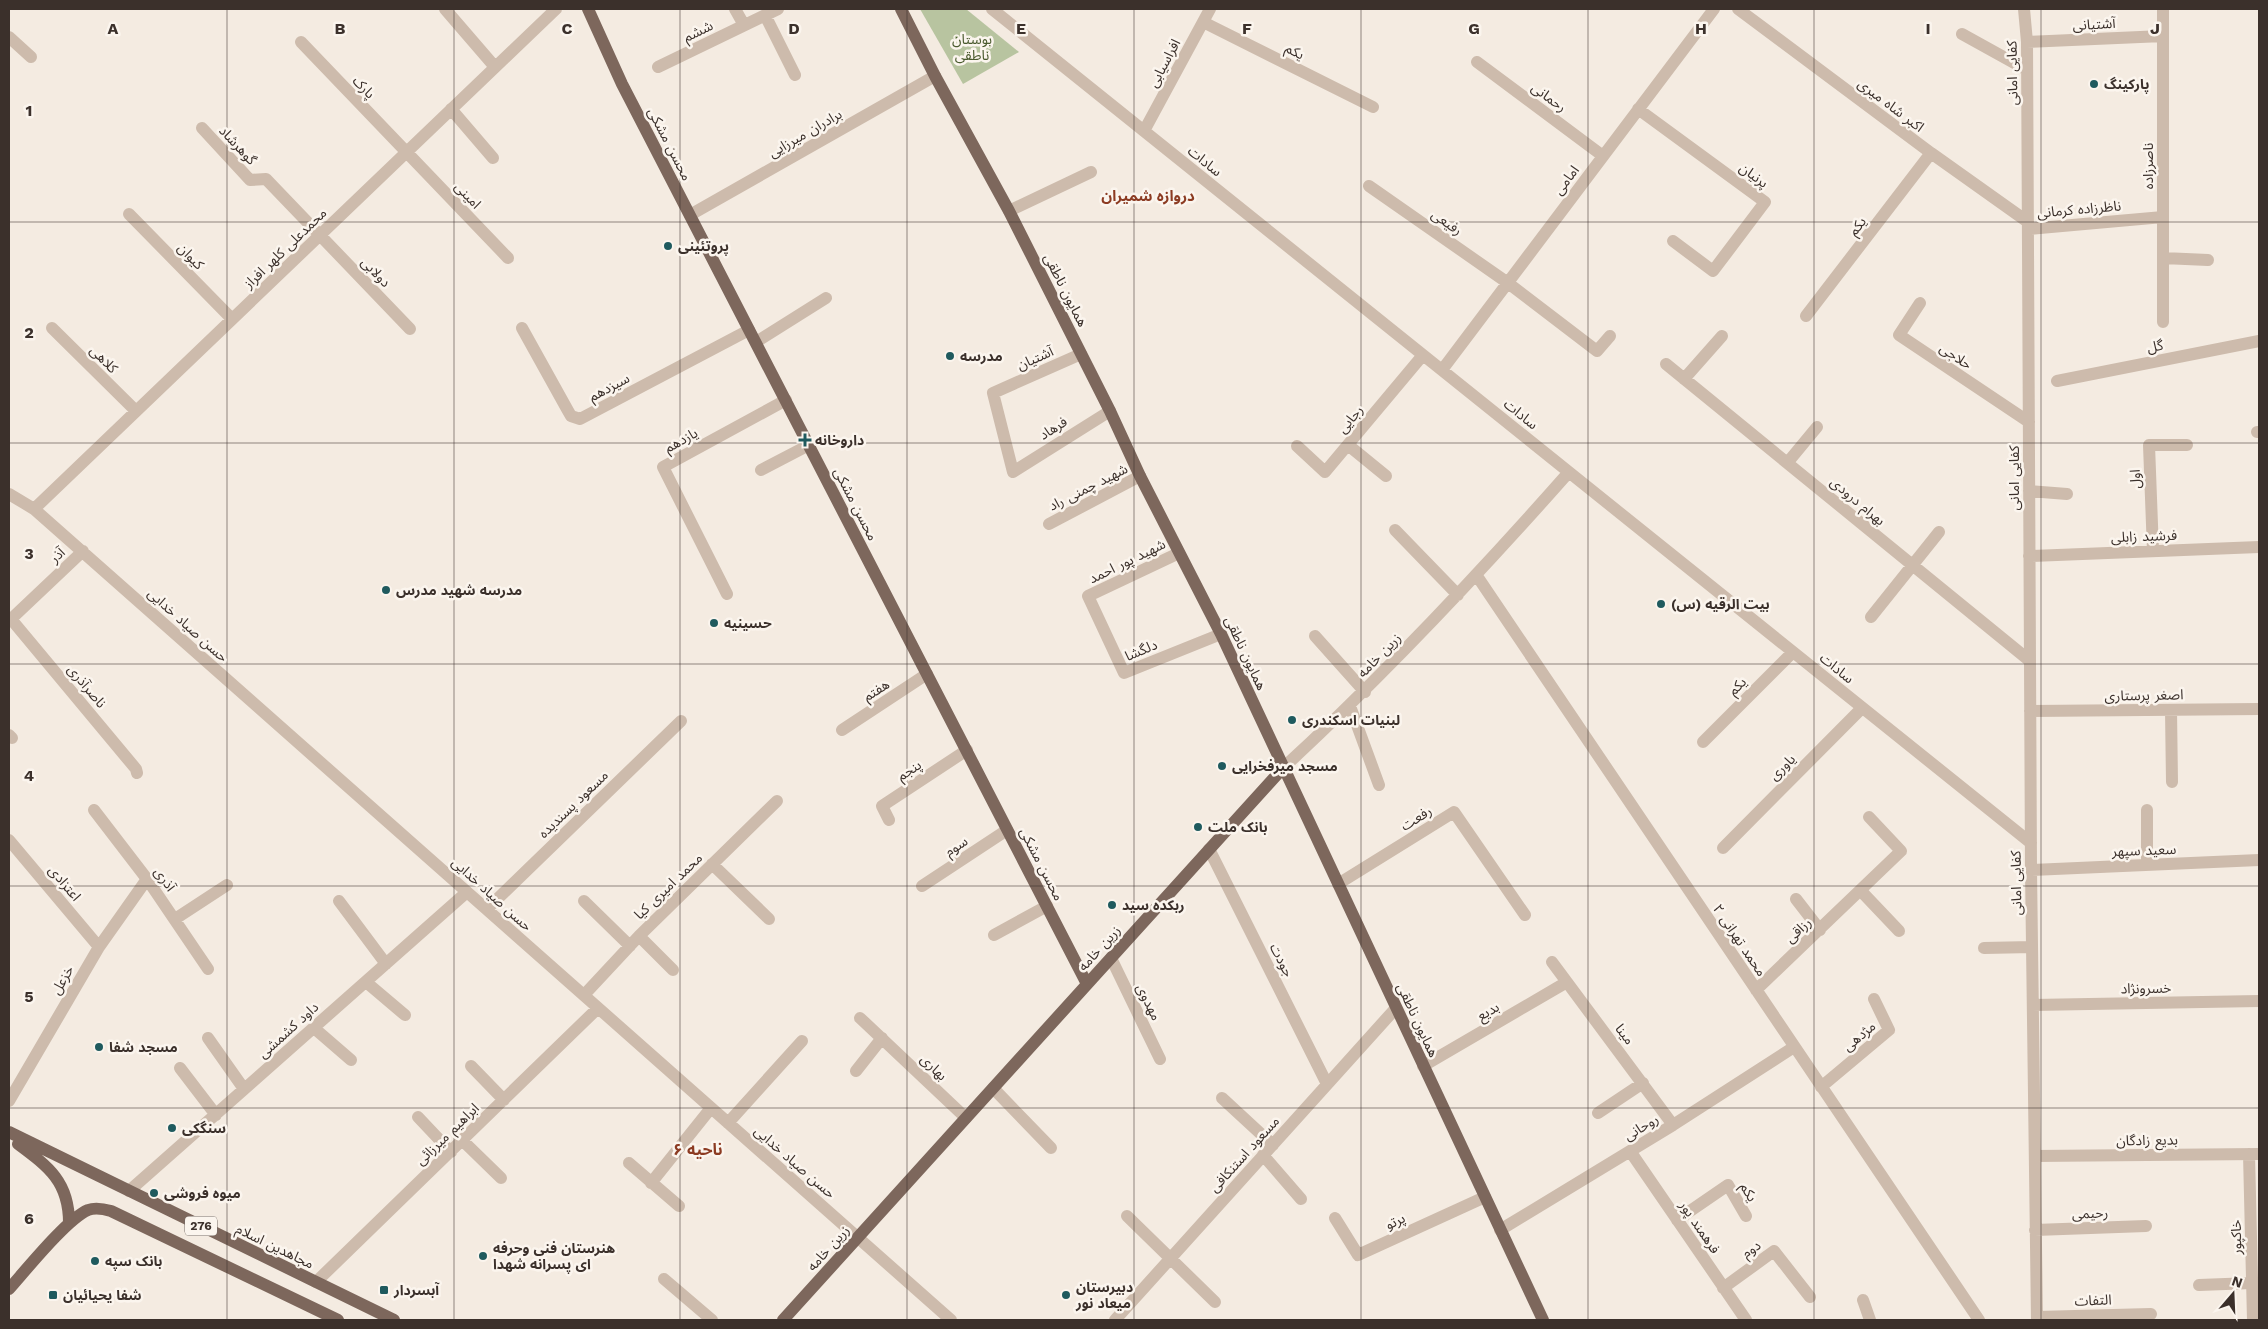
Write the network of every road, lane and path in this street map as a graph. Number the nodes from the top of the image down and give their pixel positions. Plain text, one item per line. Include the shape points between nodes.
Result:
1 (445, 9) edge
2 (556, 9) edge
3 (588, 9) edge
4 (735, 9) edge
5 (778, 9) edge
6 (901, 9) edge
7 (992, 9) edge
8 (1210, 9) edge
9 (1714, 9) edge
10 (1738, 9) edge
11 (2024, 9) edge
12 (2163, 9) edge
13 (765, 15) junction
14 (1203, 22) junction
15 (744, 25) junction
16 (1962, 34) dead end
17 (2163, 36) junction
18 (9, 37) edge
19 (301, 42) dead end
20 (2027, 42) junction
21 (31, 58) dead end
22 (1477, 62) dead end
23 (495, 67) junction
24 (658, 67) dead end
25 (2027, 70) junction
26 (794, 75) dead end
27 (935, 76) junction
28 (1373, 107) dead end
29 (451, 109) junction
30 (1638, 109) junction
31 (202, 128) dead end
32 (1144, 131) junction
33 (406, 152) junction
34 (1931, 154) junction
35 (1604, 156) junction
36 (493, 158) dead end
37 (1091, 172) dead end
38 (1370, 186) dead end
39 (1009, 211) junction
40 (129, 214) dead end
41 (690, 216) junction
42 (2163, 217) junction
43 (2028, 226) junction
44 (320, 235) junction
45 (1673, 241) dead end
46 (508, 258) dead end
47 (2163, 258) junction
48 (2208, 260) dead end
49 (1508, 283) junction
50 (826, 298) dead end
51 (1920, 304) dead end
52 (1806, 316) dead end
53 (232, 319) junction
54 (2163, 322) dead end
55 (52, 328) dead end
56 (522, 328) dead end
57 (410, 329) dead end
58 (750, 330) junction
59 (1610, 336) dead end
60 (1722, 336) dead end
61 (2259, 341) edge
62 (756, 342) junction
63 (1081, 354) junction
64 (1423, 355) junction
65 (1666, 364) dead end
66 (1442, 370) junction
67 (1684, 380) junction
68 (2057, 381) dead end
69 (786, 400) junction
70 (1110, 410) junction
71 (136, 411) junction
72 (2029, 422) junction
73 (1817, 427) dead end
74 (809, 445) junction
75 (1348, 445) junction
76 (2187, 445) dead end
77 (1297, 446) dead end
78 (1788, 462) junction
79 (761, 470) dead end
80 (1013, 472) joint
81 (1569, 472) junction
82 (1140, 476) junction
83 (1386, 476) dead end
84 (2029, 491) junction
85 (2066, 494) dead end
86 (10, 497) edge
87 (34, 508) junction
88 (1049, 524) dead end
89 (1395, 530) dead end
90 (1939, 532) dead end
91 (2259, 547) edge
92 (83, 551) junction
93 (2153, 551) junction
94 (1179, 552) junction
95 (2029, 556) junction
96 (1912, 565) junction
97 (1477, 576) junction
98 (727, 594) dead end
99 (1458, 595) junction
100 (1088, 596) joint
101 (1870, 617) dead end
102 (10, 620) edge
103 (1220, 634) junction
104 (1315, 636) dead end
105 (1793, 652) junction
106 (2030, 661) junction
107 (927, 674) junction
108 (1365, 692) junction
109 (1350, 706) junction
110 (1862, 708) junction
111 (2259, 709) edge
112 (2171, 710) junction
113 (2030, 711) junction
114 (681, 721) dead end
115 (842, 730) dead end
116 (1703, 742) dead end
117 (967, 750) junction
118 (1283, 768) junction
119 (137, 773) dead end
120 (2172, 782) dead end
121 (1379, 784) dead end
122 (777, 801) dead end
123 (94, 810) dead end
124 (2147, 810) dead end
125 (1869, 817) dead end
126 (889, 820) dead end
127 (1007, 830) junction
128 (9, 840) edge
129 (2031, 843) junction
130 (1722, 848) dead end
131 (1209, 849) junction
132 (2259, 860) edge
133 (712, 864) junction
134 (2147, 865) junction
135 (2031, 870) junction
136 (147, 879) junction
137 (1338, 884) junction
138 (227, 885) dead end
139 (922, 886) dead end
140 (1861, 891) junction
141 (467, 892) junction
142 (1796, 899) dead end
143 (339, 901) dead end
144 (584, 901) dead end
145 (1047, 906) junction
146 (487, 909) junction
147 (1526, 915) dead end
148 (175, 919) junction
149 (769, 919) dead end
150 (1820, 930) junction
151 (1899, 932) dead end
152 (994, 935) dead end
153 (639, 936) junction
154 (630, 946) junction
155 (99, 947) junction
156 (2032, 947) junction
157 (1984, 948) dead end
158 (1111, 958) junction
159 (1552, 962) dead end
160 (386, 964) junction
161 (208, 970) dead end
162 (673, 970) dead end
163 (366, 982) junction
164 (1567, 982) junction
165 (1087, 984) junction
166 (1756, 990) junction
167 (584, 996) junction
168 (1874, 999) dead end
169 (2259, 1001) edge
170 (2033, 1005) junction
171 (598, 1008) junction
172 (1396, 1008) junction
173 (405, 1015) dead end
174 (860, 1018) dead end
175 (314, 1028) junction
176 (208, 1038) dead end
177 (882, 1038) junction
178 (802, 1041) dead end
179 (1794, 1047) junction
180 (1160, 1059) dead end
181 (352, 1060) dead end
182 (471, 1066) dead end
183 (1423, 1066) junction
184 (180, 1068) dead end
185 (856, 1071) dead end
186 (1643, 1083) junction
187 (1327, 1084) junction
188 (1822, 1087) junction
189 (993, 1088) junction
190 (244, 1089) junction
191 (1222, 1098) dead end
192 (504, 1100) junction
193 (9, 1101) edge
194 (711, 1108) junction
195 (1598, 1113) dead end
196 (216, 1115) junction
197 (418, 1117) dead end
198 (966, 1118) junction
199 (728, 1124) junction
200 (1673, 1125) junction
201 (9, 1132) edge
202 (9, 1136) edge
203 (462, 1140) junction
204 (1272, 1145) junction
205 (1050, 1148) dead end
206 (451, 1152) junction
207 (1630, 1152) junction
208 (2254, 1154) edge
209 (1263, 1155) junction
210 (2034, 1156) junction
211 (629, 1163) dead end
212 (501, 1178) dead end
213 (651, 1182) junction
214 (130, 1191) junction
215 (1484, 1196) junction
216 (1301, 1199) dead end
217 (679, 1206) dead end
218 (1127, 1216) dead end
219 (1746, 1216) dead end
220 (1335, 1218) dead end
221 (1677, 1220) junction
222 (69, 1223) junction
223 (2146, 1226) dead end
224 (1500, 1230) junction
225 (2035, 1230) junction
226 (858, 1238) junction
227 (1170, 1259) junction
228 (664, 1279) dead end
229 (316, 1282) junction
230 (2252, 1283) junction
231 (2199, 1285) dead end
232 (1723, 1288) junction
233 (9, 1289) edge
234 (1810, 1297) dead end
235 (1863, 1300) dead end
236 (1215, 1302) dead end
237 (2151, 1314) dead end
238 (2037, 1319) edge
239 (338, 1320) edge
240 (394, 1320) edge
241 (712, 1320) edge
242 (782, 1320) edge
243 (951, 1320) edge
244 (1115, 1320) edge
245 (1543, 1320) edge
246 (1746, 1320) edge
247 (1870, 1320) edge
248 (1979, 1320) edge
249 (2253, 1320) edge

1 - 23 street
2 - 23 street, محمدعلی کلهر افراز
3 - 41 main road, محسن مشکی via 622,84
4 - 15 street
5 - 13 street, ششم
6 - 27 main road, همایون ناطقی
7 - 32 street, سادات
8 - 14 street, افراسیابی
9 - 30 street, امامی
10 - 34 street, اکبر شاه میری
11 - 20 street, کفایی امانی
12 - 17 street, ناصرزاده
13 - 15 street, ششم
13 - 26 street
14 - 28 street, یکم
14 - 32 street, افراسیابی
15 - 24 street, ششم
16 - 25 street
17 - 20 street, آشتیانی
17 - 42 street, ناصرزاده
18 - 21 street
19 - 33 street, پارک
20 - 25 street, کفایی امانی
22 - 35 street, رحمانی
23 - 29 street, محمدعلی کلهر افراز
25 - 43 street, کفایی امانی
27 - 39 main road, همایون ناطقی
27 - 41 street, برادران میرزایی
29 - 33 street, محمدعلی کلهر افراز
29 - 36 street
30 - 35 street, امامی
30 - 45 street, پرنیان via 1765,202 1713,271
31 - 44 street, گوهرشاد via 250,180 266,179
32 - 64 street, سادات
33 - 44 street, محمدعلی کلهر افراز
33 - 46 street, امینی
34 - 43 street, اکبر شاه میری
34 - 52 street, یکم
35 - 49 street, امامی
37 - 39 street
38 - 49 street, رفیعی
39 - 63 main road, همایون ناطقی
40 - 53 street, کیوان
41 - 58 main road, محسن مشکی
42 - 43 street, ناظرزاده کرمانی
42 - 47 street, ناصرزاده
43 - 72 street, کفایی امانی
44 - 53 street, محمدعلی کلهر افراز
44 - 57 street, دولابی
47 - 48 street
47 - 54 street, ناصرزاده
49 - 59 street via 1597,351
49 - 66 street, امامی
50 - 62 street
51 - 72 street, حلاجی via 1899,335
53 - 71 street, محمدعلی کلهر افراز
55 - 71 street, کلاهی
56 - 58 street, سیزدهم via 567,410 580,420
58 - 62 main road, محسن مشکی
60 - 67 street
61 - 68 street, گل
62 - 69 main road, محسن مشکی
63 - 70 main road, همایون ناطقی
63 - 80 street, آشتیان via 993,393
64 - 66 street, سادات
64 - 75 street, رجایی
65 - 67 street, بهرام درودی
66 - 81 street, سادات
67 - 78 street, بهرام درودی
69 - 74 main road, محسن مشکی
69 - 98 street, یازدهم via 663,467
70 - 80 street, فرهاد
70 - 82 main road, همایون ناطقی
71 - 87 street, محمدعلی کلهر افراز
72 - 84 street, کفایی امانی
73 - 78 street
74 - 79 street
74 - 107 main road, محسن مشکی
75 - 77 street, رجایی via 1325,472
75 - 83 street
76 - 93 street, اول via 2149,445
78 - 96 street, بهرام درودی
81 - 97 street, زرین خامه
81 - 105 street, سادات
82 - 88 street, شهید چمنی راد
82 - 94 main road, همایون ناطقی
84 - 85 street
84 - 95 street, کفایی امانی
86 - 87 street, حسن صیاد خدایی
87 - 92 street, حسن صیاد خدایی
89 - 99 street
90 - 96 street
91 - 93 street, فرشید زابلی
92 - 102 street, آذر
92 - 141 street, حسن صیاد خدایی
93 - 95 street, فرشید زابلی
94 - 100 street, شهید پور احمد
94 - 103 main road, همایون ناطقی
95 - 106 street, کفایی امانی
96 - 101 street
96 - 106 street, بهرام درودی
97 - 99 street, زرین خامه
97 - 166 street, محمد تهرانی ۲
99 - 108 street, زرین خامه
100 - 103 street, دلگشا via 1124,674
102 - 119 street, ناصرآذری
103 - 118 main road, همایون ناطقی
104 - 108 street
105 - 110 street, سادات
105 - 116 street, یکم
106 - 113 street, کفایی امانی
107 - 115 street, هفتم
107 - 117 main road, محسن مشکی
108 - 109 street, زرین خامه
109 - 118 street, زرین خامه
109 - 121 street
110 - 129 street, سادات
110 - 130 street, یاوری
111 - 112 street, اصغر پرستاری
112 - 113 street, اصغر پرستاری
112 - 120 street
113 - 129 street, کفایی امانی
114 - 146 street, مسعود پسندیده
117 - 126 street, پنجم via 882,806
117 - 127 main road, محسن مشکی
118 - 131 main road, زرین خامه
118 - 137 main road, همایون ناطقی
122 - 133 street, محمد امیری کیا
123 - 136 street, آذری
124 - 134 street
125 - 140 street, رزاقی via 1900,851
127 - 139 street, سوم
127 - 145 main road, محسن مشکی
128 - 155 street, اعتزادی
129 - 135 street, کفایی امانی
131 - 158 main road, زرین خامه
131 - 187 street, جودت
132 - 134 street, سعید سپهر
133 - 149 street
133 - 153 street, محمد امیری کیا
134 - 135 street, سعید سپهر
135 - 156 street, کفایی امانی
136 - 148 street, آذری
136 - 155 street, خزعل
137 - 147 street, رفعت via 1454,812
137 - 172 main road, همایون ناطقی
138 - 148 street
140 - 150 street, رزاقی
140 - 151 street
141 - 146 street, حسن صیاد خدایی
141 - 160 street, داود کشمشی
142 - 150 street
143 - 160 street
144 - 154 street
145 - 152 street
145 - 165 main road, محسن مشکی
146 - 167 street, حسن صیاد خدایی
148 - 161 street, آذری
150 - 166 street, رزاقی
153 - 154 street, محمد امیری کیا
153 - 162 street
154 - 167 street, محمد امیری کیا
155 - 193 street, خزعل
156 - 157 street
156 - 170 street, کفایی امانی
158 - 165 main road, زرین خامه
158 - 180 street, مهدوی
159 - 164 street, مینا
160 - 163 street, داود کشمشی
163 - 173 street
163 - 175 street, داود کشمشی
164 - 183 street, بدیع
164 - 186 street, مینا
165 - 189 main road, زرین خامه
166 - 179 street, محمد تهرانی ۲
167 - 171 street, حسن صیاد خدایی
168 - 188 street, مژدهی via 1889,1030
169 - 170 street, خسرونژاد
170 - 210 street, کفایی امانی
171 - 192 street, ابراهیم میرزائی
171 - 194 street, حسن صیاد خدایی
172 - 183 main road, همایون ناطقی
172 - 187 street, مسعود استنکافی
174 - 177 street, بهاری
175 - 181 street
175 - 190 street, داود کشمشی
176 - 190 street
177 - 185 street
177 - 198 street, بهاری
178 - 199 street
179 - 188 street, محمد تهرانی ۲
179 - 200 street, روحانی
182 - 192 street
183 - 215 main road, همایون ناطقی
184 - 196 street
186 - 195 street
186 - 200 street, مینا
187 - 204 street, مسعود استنکافی
188 - 248 street, محمد تهرانی ۲
189 - 198 main road, زرین خامه
189 - 205 street
190 - 196 street, داود کشمشی
191 - 204 street
192 - 203 street, ابراهیم میرزائی
194 - 199 street, حسن صیاد خدایی
194 - 213 street
196 - 214 street, داود کشمشی
197 - 206 street
198 - 226 main road, زرین خامه
199 - 226 street, حسن صیاد خدایی
200 - 207 street, روحانی
201 - 214 main road, مجاهدین اسلام / 276
202 - 222 main road via 43,1162 59,1181 69,1204
203 - 206 street, ابراهیم میرزائی
203 - 212 street
204 - 209 street, مسعود استنکافی
206 - 229 street, ابراهیم میرزائی
207 - 221 street, فرهمند پور
207 - 224 street, روحانی
208 - 210 street, بدیع زادگان
208 - 230 street, خاکپور
209 - 216 street
209 - 227 street, مسعود استنکافی
210 - 225 street, کفایی امانی
211 - 213 street
213 - 217 street
214 - 229 main road, مجاهدین اسلام / 276
215 - 220 street, پرتو via 1358,1255
215 - 224 main road, همایون ناطقی
218 - 227 street
219 - 221 street, یکم via 1728,1185
221 - 232 street, فرهمند پور
222 - 233 main road
222 - 239 main road, 276 via 88,1210 111,1211
223 - 225 street, رحیمی
224 - 245 main road, همایون ناطقی
225 - 238 street, کفایی امانی
226 - 242 main road, زرین خامه
226 - 243 street, حسن صیاد خدایی
227 - 236 street
227 - 244 street, مسعود استنکافی
228 - 241 street
229 - 240 main road, مجاهدین اسلام / 276
230 - 231 street
230 - 249 street, خاکپور
232 - 234 street, دوم via 1774,1251
232 - 246 street, فرهمند پور
235 - 247 street
237 - 238 street, التفات

